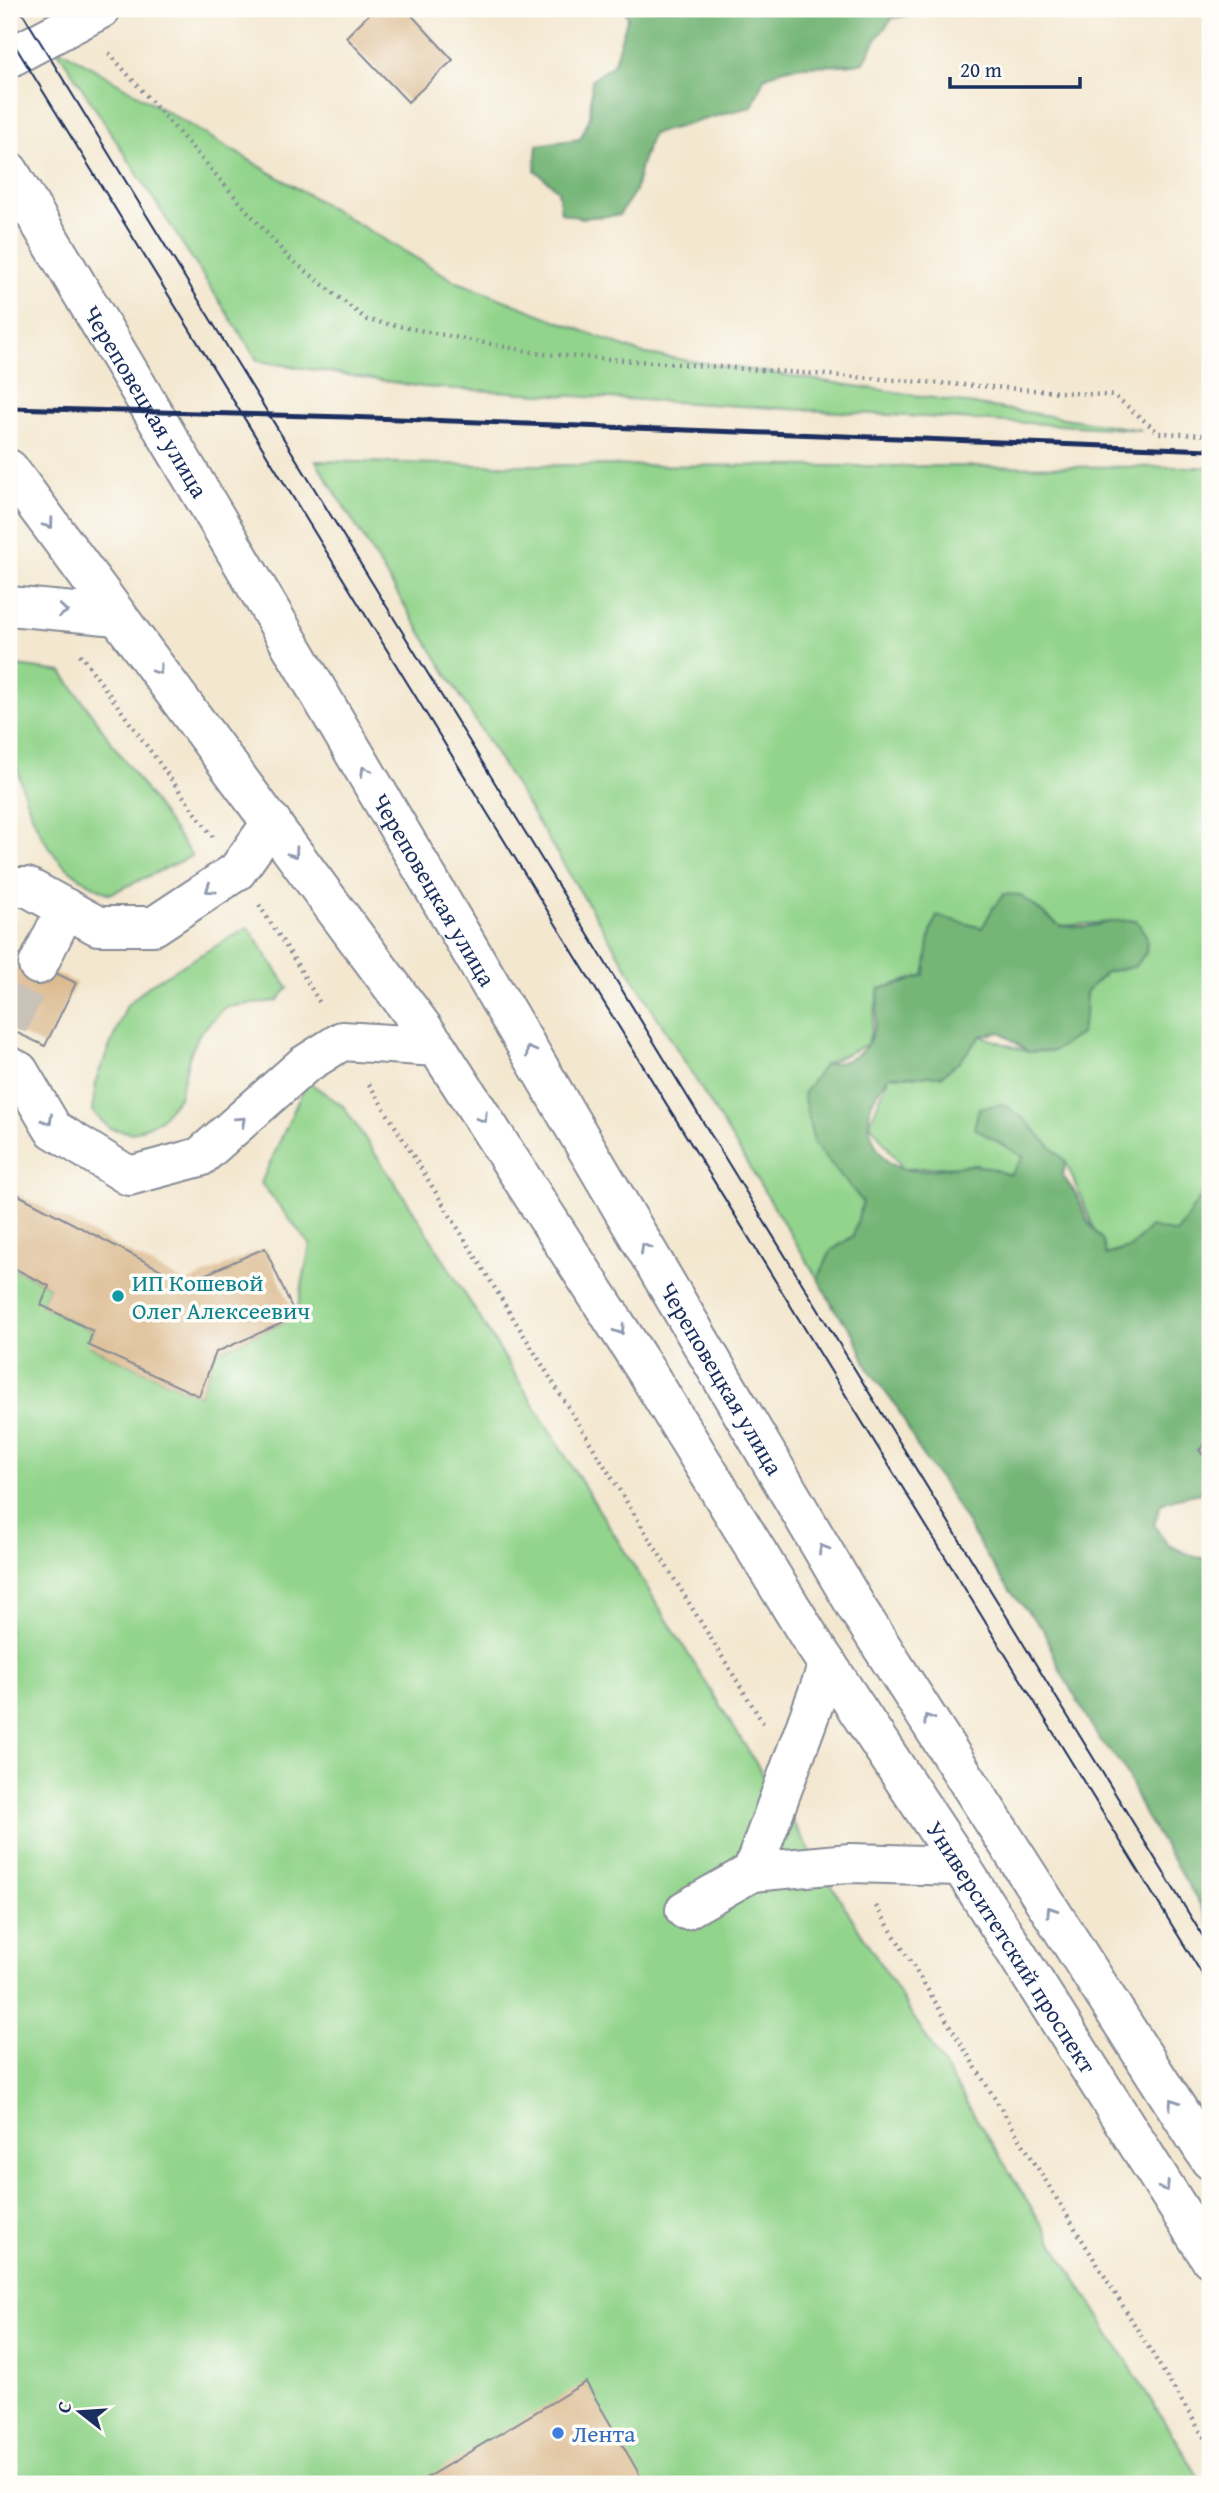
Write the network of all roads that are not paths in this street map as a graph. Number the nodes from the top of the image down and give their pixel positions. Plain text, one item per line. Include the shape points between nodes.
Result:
1 (91, 14) edge
2 (9, 58) edge
3 (9, 171) edge
4 (9, 469) edge
5 (9, 606) edge
6 (117, 616) junction
7 (272, 822) junction
8 (9, 887) edge
9 (66, 908) junction
10 (38, 965) tunnel mouth
11 (437, 1047) junction
12 (9, 1066) edge
13 (819, 1652) junction
14 (961, 1867) junction
15 (752, 1871) junction
16 (685, 1910) dead end
17 (1210, 2160) edge
18 (1210, 2258) edge

1 - 2 main road
17 -> 3 main road, Череповецкая улица via 857,1608
4 -> 6 main road
5 -> 6 main road
6 -> 7 main road
7 -> 9 main road via 237,871 154,926 98,926
7 -> 11 main road
8 - 9 main road via 27,887
9 - 10 main road
12 -> 11 main road via 19,1071 53,1129 129,1175 200,1157 304,1065 342,1041
11 -> 13 main road via 648,1374
13 - 14 main road, Университетский проспект
13 - 15 main road
14 - 15 main road via 850,1863
14 -> 18 main road, Университетский проспект
15 - 16 main road

